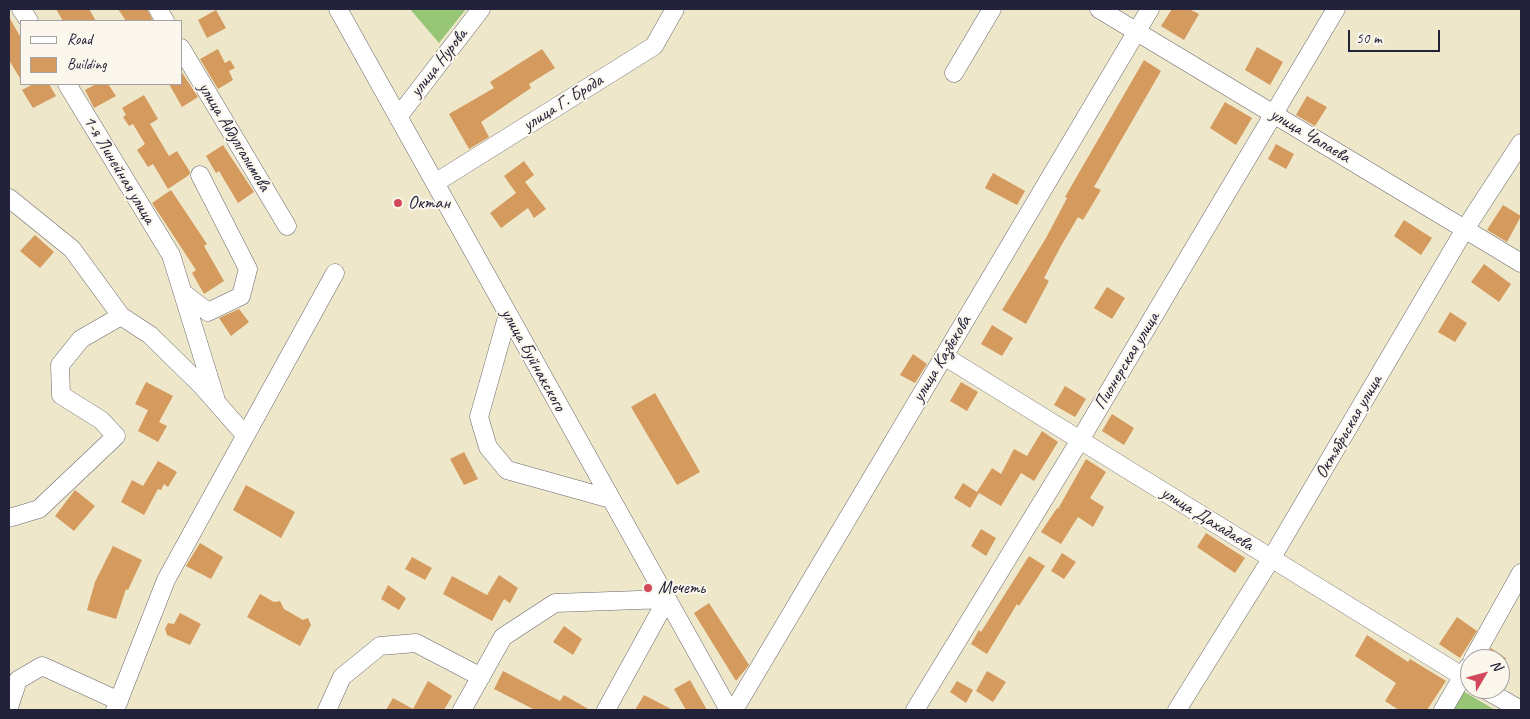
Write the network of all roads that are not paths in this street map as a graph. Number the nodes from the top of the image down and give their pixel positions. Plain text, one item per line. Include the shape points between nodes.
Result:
1 (21, 9) edge
2 (158, 9) edge
3 (338, 9) edge
4 (481, 9) edge
5 (675, 9) edge
6 (992, 9) edge
7 (1099, 9) edge
8 (1150, 9) edge
9 (1336, 9) edge
10 (28, 20) edge
11 (164, 20) edge
12 (1137, 31) junction
13 (182, 50) edge
14 (954, 73) dead end
15 (68, 85) edge
16 (1274, 114) junction
17 (398, 117) junction
18 (1521, 143) edge
19 (200, 175) dead end
20 (435, 183) junction
21 (9, 198) edge
22 (287, 226) dead end
23 (1464, 229) junction
24 (1521, 263) edge
25 (335, 273) dead end
26 (183, 293) junction
27 (508, 314) junction
28 (121, 316) junction
29 (944, 356) junction
30 (217, 403) junction
31 (245, 435) junction
32 (1080, 440) junction
33 (611, 499) junction
34 (9, 518) edge
35 (1271, 560) junction
36 (1521, 573) edge
37 (667, 599) junction
38 (1478, 649) edge
39 (1460, 669) edge
40 (481, 677) junction
41 (1460, 686) edge
42 (1502, 699) edge
43 (117, 706) edge
44 (9, 707) edge
45 (327, 710) edge
46 (462, 710) edge
47 (606, 710) edge
48 (729, 710) edge
49 (734, 710) edge
50 (915, 710) edge
51 (1177, 710) edge
52 (1443, 710) edge
53 (1521, 710) edge

1 - 10 street
2 - 11 street
3 - 17 street, улица Буйнакского
4 - 17 street, улица Нурова
5 - 20 street, улица Г. Брода via 654,46
6 - 14 street
7 - 12 street, улица Чапаева
8 - 12 street, улица Казбекова
9 - 16 street, Пионерская улица
12 - 16 street, улица Чапаева
12 - 29 street, улица Казбекова
13 - 22 street, улица Абдулгалимова
15 - 26 street, 1-я Линейная улица via 171,255
16 - 23 street, улица Чапаева
16 - 32 street, Пионерская улица
17 - 20 street, улица Буйнакского
18 - 23 street, Октябрьская улица
19 - 26 street via 248,269 241,296 208,312
20 - 27 street, улица Буйнакского
21 - 28 street via 72,249
23 - 24 street, улица Чапаева
23 - 35 street, Октябрьская улица
25 - 31 street
26 - 30 street, 1-я Линейная улица
27 - 33 street, улица Буйнакского
27 - 33 street via 479,417 488,447 507,470
28 - 30 street via 150,335
28 - 34 street via 81,339 60,365 61,395 101,420 116,436 38,509
29 - 32 street, улица Дахадаева
29 - 49 street, улица Казбекова
30 - 31 street
31 - 43 street via 166,580
32 - 35 street, улица Дахадаева
32 - 50 street, Пионерская улица
33 - 37 street, улица Буйнакского
35 - 39 street, улица Дахадаева
35 - 51 street, Октябрьская улица
36 - 38 street
37 - 40 street via 554,603 503,637
37 - 47 street
37 - 48 street, улица Буйнакского
40 - 45 street via 416,643 380,646 342,677
40 - 46 street
41 - 52 street
42 - 53 street
43 - 44 street via 42,666 18,680

